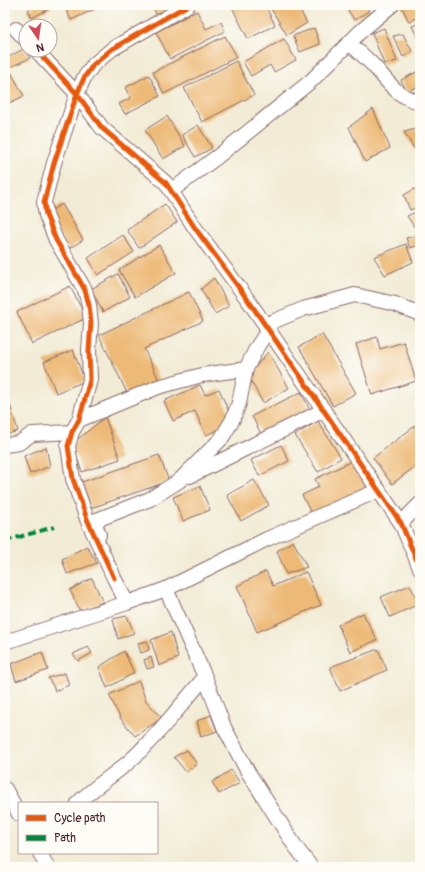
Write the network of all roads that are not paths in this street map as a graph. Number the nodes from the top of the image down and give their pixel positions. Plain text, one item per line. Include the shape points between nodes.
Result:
1 (188, 5) edge
2 (392, 5) edge
3 (349, 43) junction
4 (43, 58) edge
5 (77, 94) junction
6 (420, 102) edge
7 (171, 191) junction
8 (420, 314) edge
9 (266, 327) junction
10 (246, 369) junction
11 (324, 410) junction
12 (76, 426) junction
13 (5, 445) edge
14 (180, 481) junction
15 (379, 490) junction
16 (420, 504) edge
17 (87, 519) junction
18 (401, 523) junction
19 (420, 568) edge
20 (114, 578) junction
21 (166, 589) junction
22 (127, 603) junction
23 (5, 642) edge
24 (205, 677) junction
25 (5, 789) edge
26 (79, 802) edge
27 (18, 812) edge
28 (40, 854) edge
29 (47, 867) edge
30 (311, 867) edge

1 - 5 street via 112,49 93,65
2 - 3 street
3 - 6 street via 399,94
3 - 7 street via 311,81 218,157
4 - 5 street
5 - 7 street via 102,128 166,183
5 - 12 street via 44,202 46,215 56,240 85,290 89,305 90,380
7 - 9 street
8 - 9 street via 355,294 303,309
9 - 10 street
9 - 11 street
10 - 12 street via 202,375 158,387
10 - 14 street via 239,403 232,421 221,439
11 - 14 street
11 - 15 street
12 - 13 street via 32,434 19,443
12 - 17 street via 68,446 74,479
14 - 17 street
14 - 20 street via 150,499 94,521
15 - 18 street
15 - 21 street via 267,539
16 - 18 street
17 - 20 street
18 - 19 street
20 - 22 street
21 - 22 street
21 - 24 street
22 - 23 street
24 - 26 street via 164,726 130,760
24 - 30 street via 224,727 248,772
25 - 27 street
28 - 29 street

